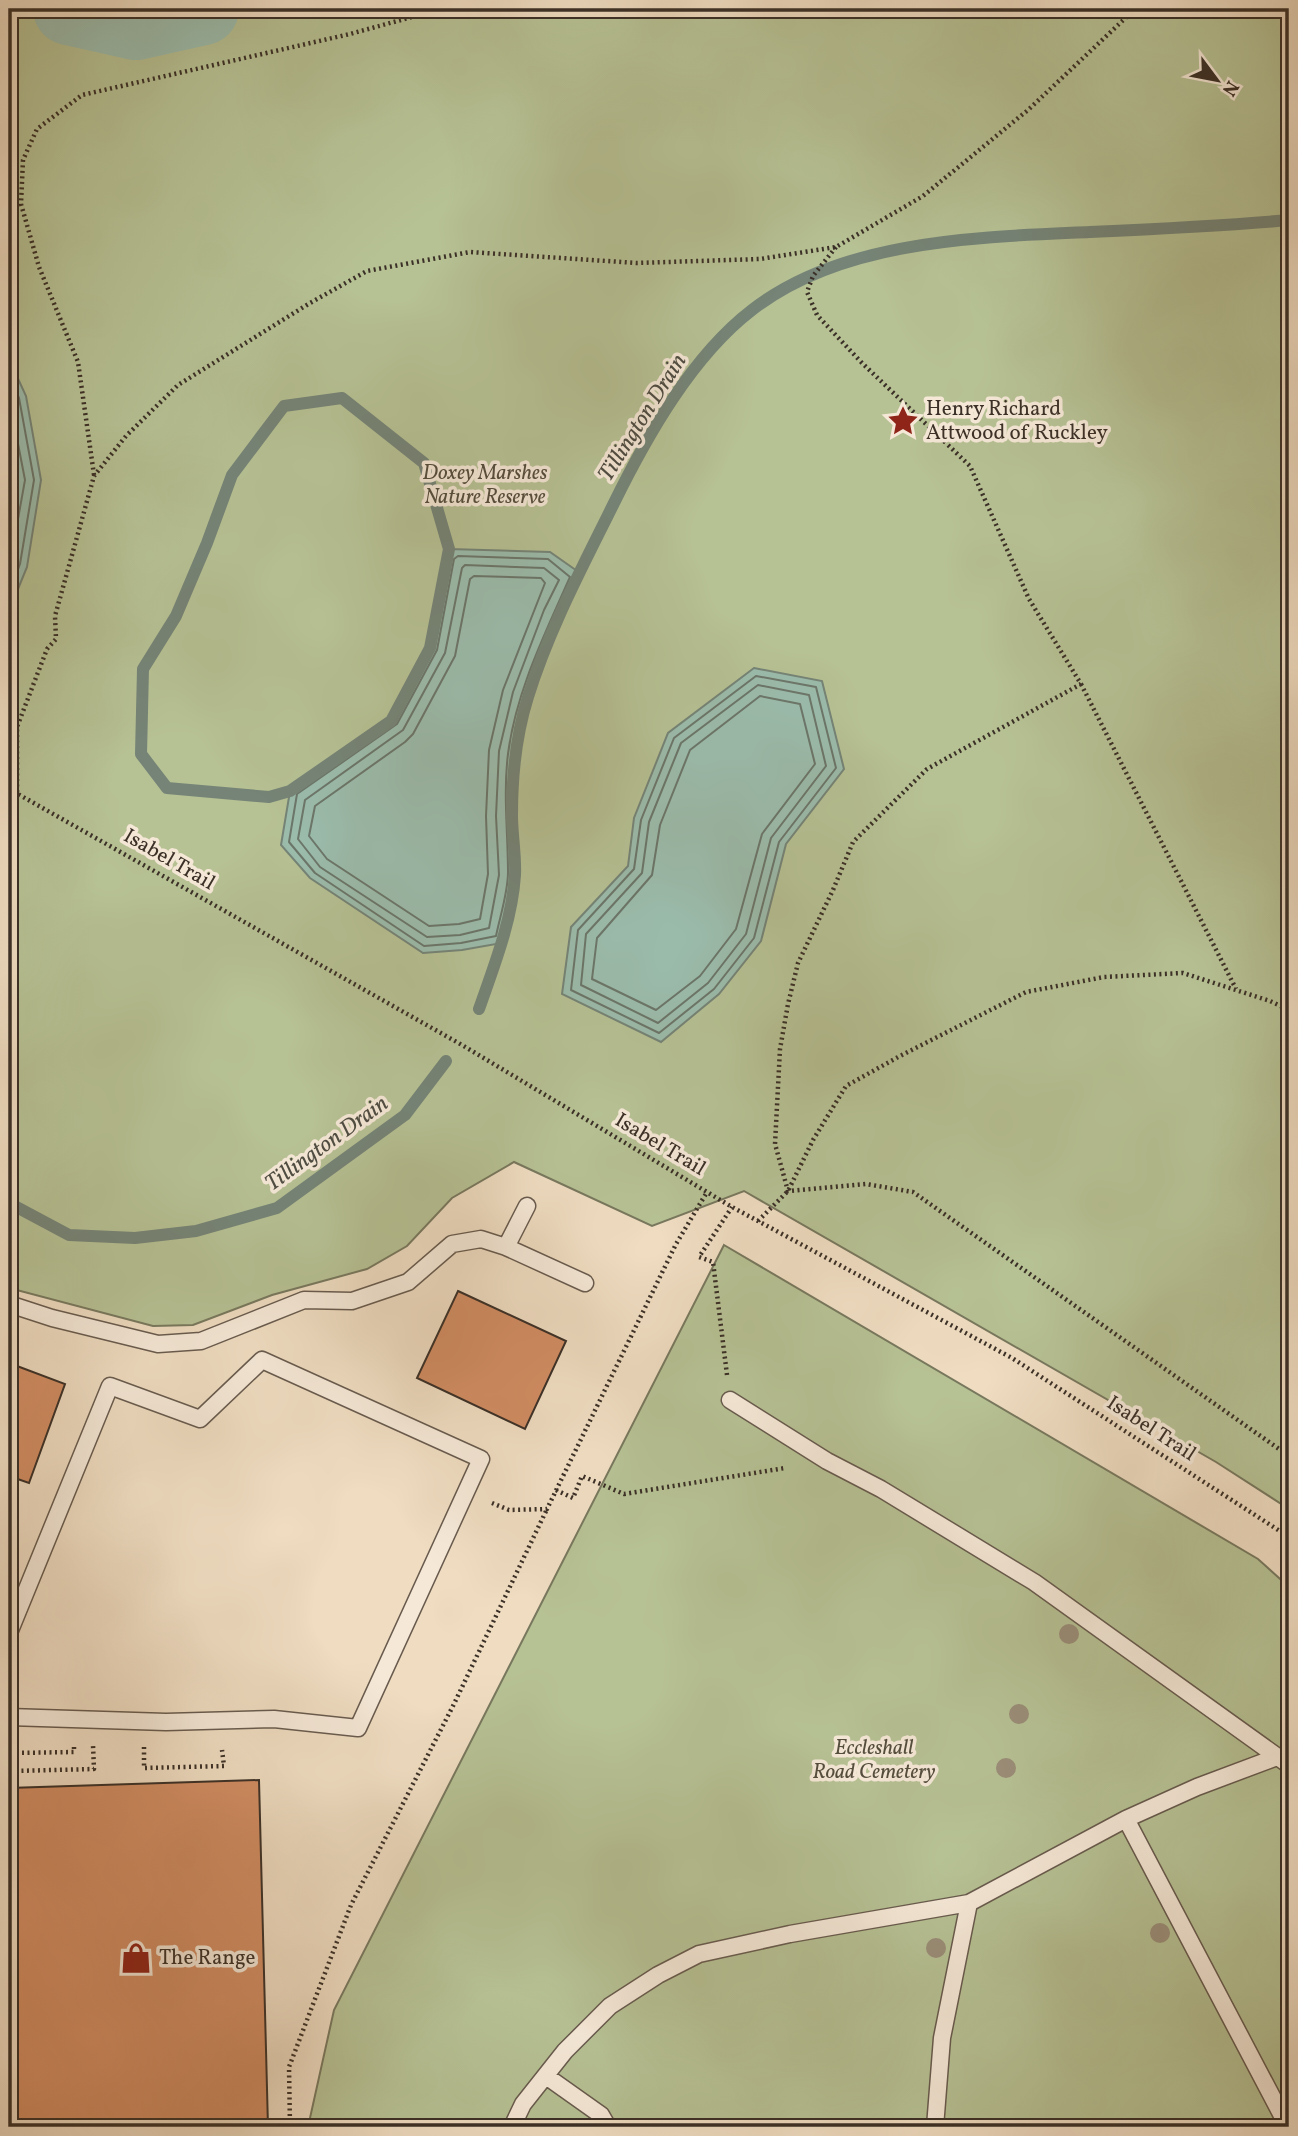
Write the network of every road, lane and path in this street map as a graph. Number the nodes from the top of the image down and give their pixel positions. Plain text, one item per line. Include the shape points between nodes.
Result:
1 (441, 9) edge
2 (1135, 9) edge
3 (836, 247) junction
4 (94, 475) junction
5 (1081, 684) junction
6 (9, 789) edge
7 (17, 792) junction
8 (1237, 990) junction
9 (1289, 1010) edge
10 (788, 1191) junction
11 (707, 1192) junction
12 (527, 1206) dead end
13 (732, 1207) junction
14 (758, 1221) junction
15 (506, 1247) junction
16 (585, 1283) dead end
17 (9, 1304) edge
18 (730, 1400) joint
19 (1289, 1456) edge
20 (827, 1461) junction
21 (556, 1490) junction
22 (467, 1492) junction
23 (547, 1509) junction
24 (1289, 1537) edge
25 (9, 1633) edge
26 (9, 1717) edge
27 (93, 1743) dead end
28 (144, 1743) dead end
29 (211, 1750) dead end
30 (74, 1752) dead end
31 (1283, 1761) edge
32 (1126, 1819) junction
33 (969, 1903) junction
34 (547, 2076) junction
35 (290, 2127) edge
36 (512, 2127) edge
37 (608, 2127) edge
38 (934, 2127) edge
39 (1288, 2127) edge

1 - 4 path via 82,95 37,129 23,160 21,204 39,267 78,362
2 - 3 path via 1028,110 923,196
3 - 4 path via 760,259 637,263 470,252 368,271 178,385
3 - 5 path via 813,276 807,292 817,315 970,466 1029,599
4 - 7 path via 55,617 56,639 47,649 17,727
5 - 8 path
5 - 10 path via 927,769 853,842 798,962 788,1004 780,1049 775,1144
6 - 7 path, Isabel Trail
7 - 11 path, Isabel Trail via 462,1045
8 - 9 path
8 - 10 path via 1183,973 1104,977 1027,992 846,1086
10 - 14 path
10 - 19 path via 866,1184 913,1192
11 - 13 path, Isabel Trail
11 - 21 path
12 - 15 lane
13 - 14 path, Isabel Trail
13 - 18 path via 699,1257 713,1262
14 - 24 path, Isabel Trail via 1012,1357
15 - 16 lane
15 - 17 lane via 481,1239 452,1244 408,1282 352,1301 304,1300 201,1340 159,1344
18 - 20 lane
20 - 21 path via 624,1494 582,1476 573,1498
20 - 31 lane via 1034,1582
21 - 23 path
22 - 23 path via 509,1510
22 - 25 lane via 481,1459 262,1360 200,1419 110,1386
22 - 26 lane via 358,1728 274,1719 166,1722
23 - 35 path via 351,1905 289,2067
27 - 30 path via 94,1769 13,1771 12,1753
28 - 29 path via 144,1768 223,1766 223,1750
31 - 32 lane via 1197,1787
32 - 33 lane
32 - 39 lane
33 - 34 lane via 699,1954 610,2006
33 - 38 lane via 943,2038
34 - 36 lane via 523,2104
34 - 37 lane via 601,2115

